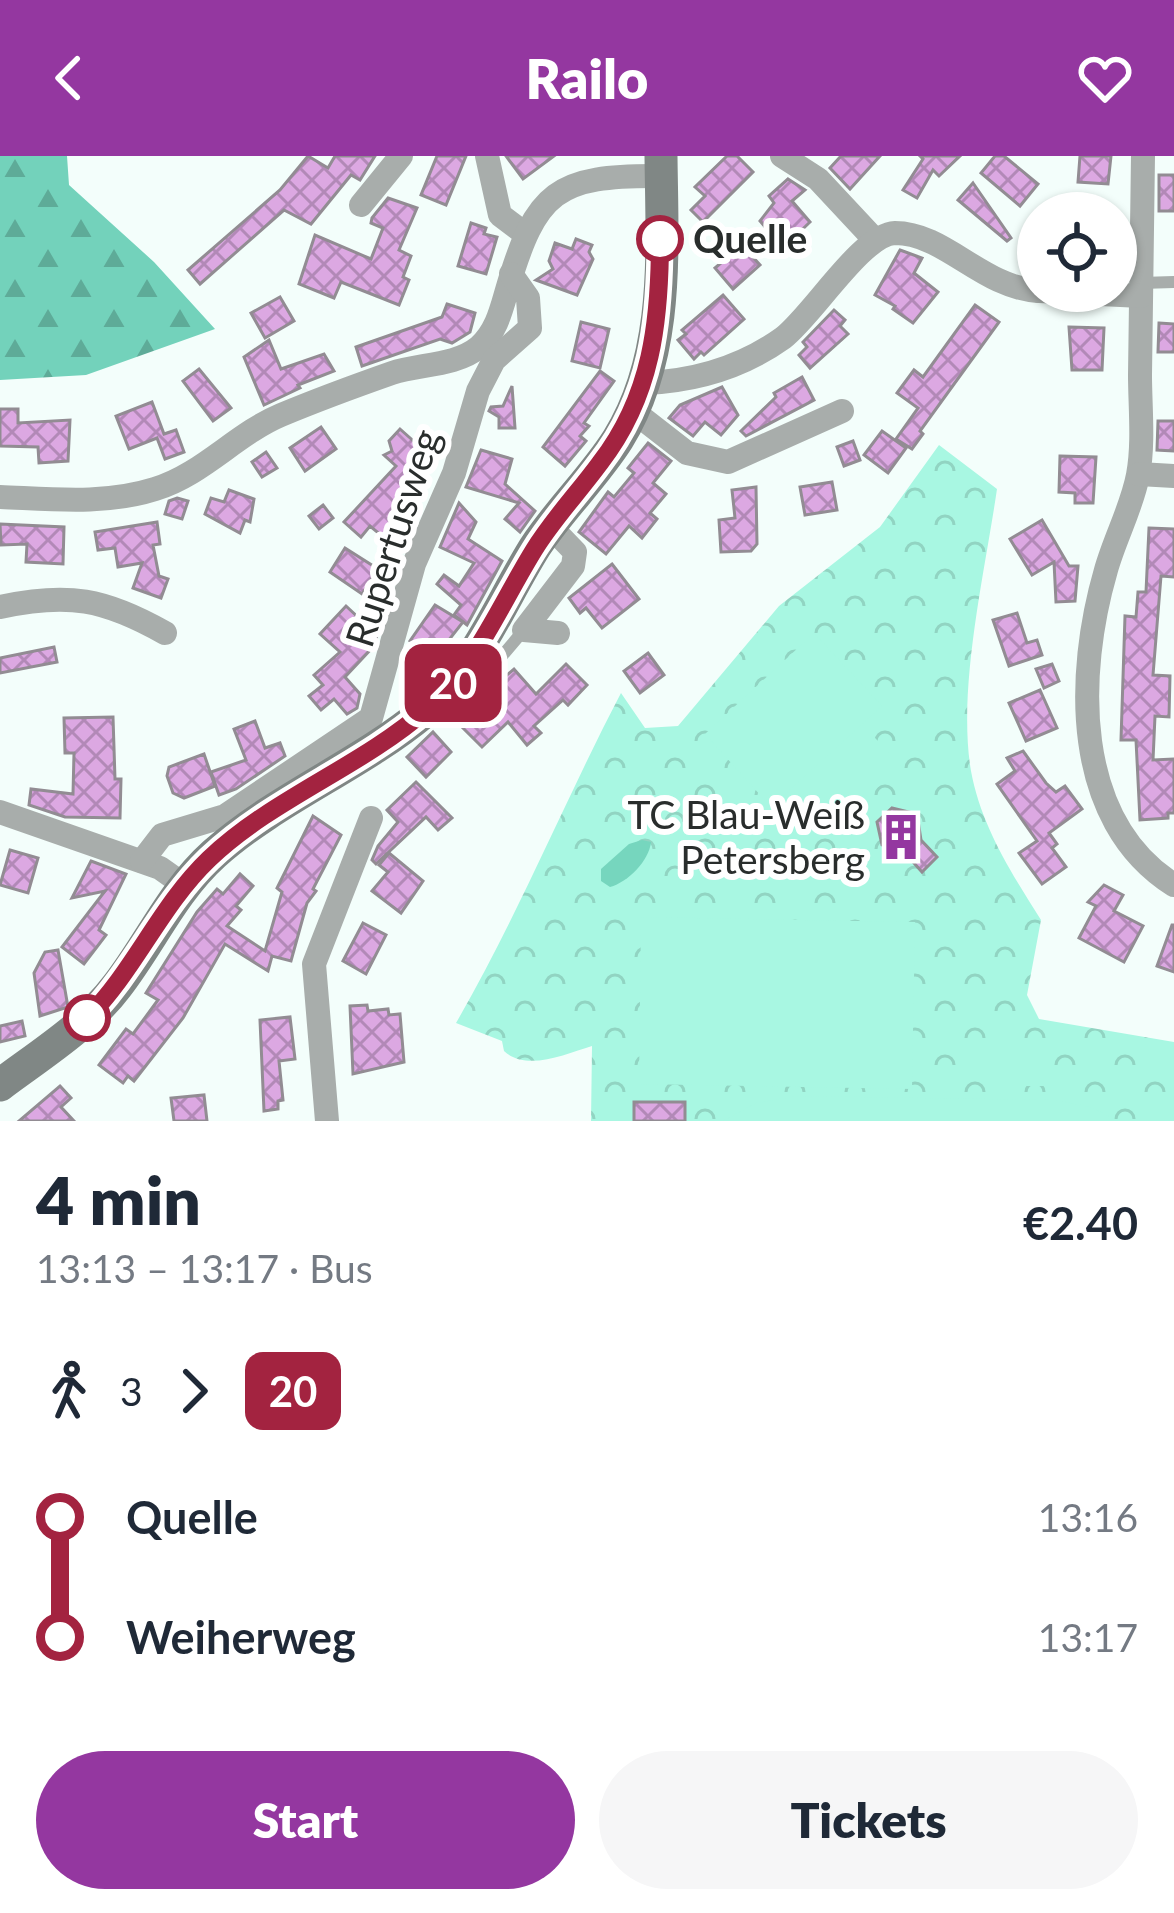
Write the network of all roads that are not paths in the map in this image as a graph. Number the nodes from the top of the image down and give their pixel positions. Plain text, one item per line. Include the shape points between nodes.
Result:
1 (401, 156) edge
2 (487, 156) edge
3 (782, 156) edge
4 (1143, 156) edge
5 (661, 166) edge
6 (362, 205) dead end
7 (524, 233) junction
8 (874, 238) junction
9 (512, 274) junction
10 (1174, 283) edge
11 (1017, 287) edge
12 (1137, 289) edge
13 (1141, 289) junction
14 (639, 397) junction
15 (842, 411) dead end
16 (1139, 474) junction
17 (1174, 476) edge
18 (0, 497) edge
19 (550, 526) junction
20 (0, 607) edge
21 (524, 630) junction
22 (165, 633) dead end
23 (558, 633) dead end
24 (474, 689) dead end
25 (0, 812) edge
26 (371, 818) dead end
27 (142, 861) junction
28 (184, 885) junction
29 (1174, 885) edge
30 (0, 1085) edge
31 (327, 1121) edge

1 - 6 street
2 - 7 street via 500,215
3 - 8 street via 818,179
4 - 13 street
5 - 7 street via 566,188
5 - 14 main road via 655,346
7 - 9 street
8 - 11 street via 891,233 931,242
8 - 14 street via 780,340
9 - 18 street via 494,329 463,356 275,418 157,489 81,501
9 - 27 street, Rupertusweg via 532,322 486,372 414,564 371,718 225,816 161,835
10 - 13 lane
12 - 13 street
13 - 16 street
14 - 15 street via 687,452 728,462
14 - 19 main road
16 - 17 street
16 - 29 street via 1093,627 1088,724 1093,765 1119,829
19 - 21 street via 575,552 573,566
19 - 28 main road via 443,694 236,836
20 - 22 street via 80,598
21 - 23 street
21 - 24 lane
25 - 27 street
26 - 31 street via 314,964
27 - 28 street
28 - 30 main road via 103,1002

